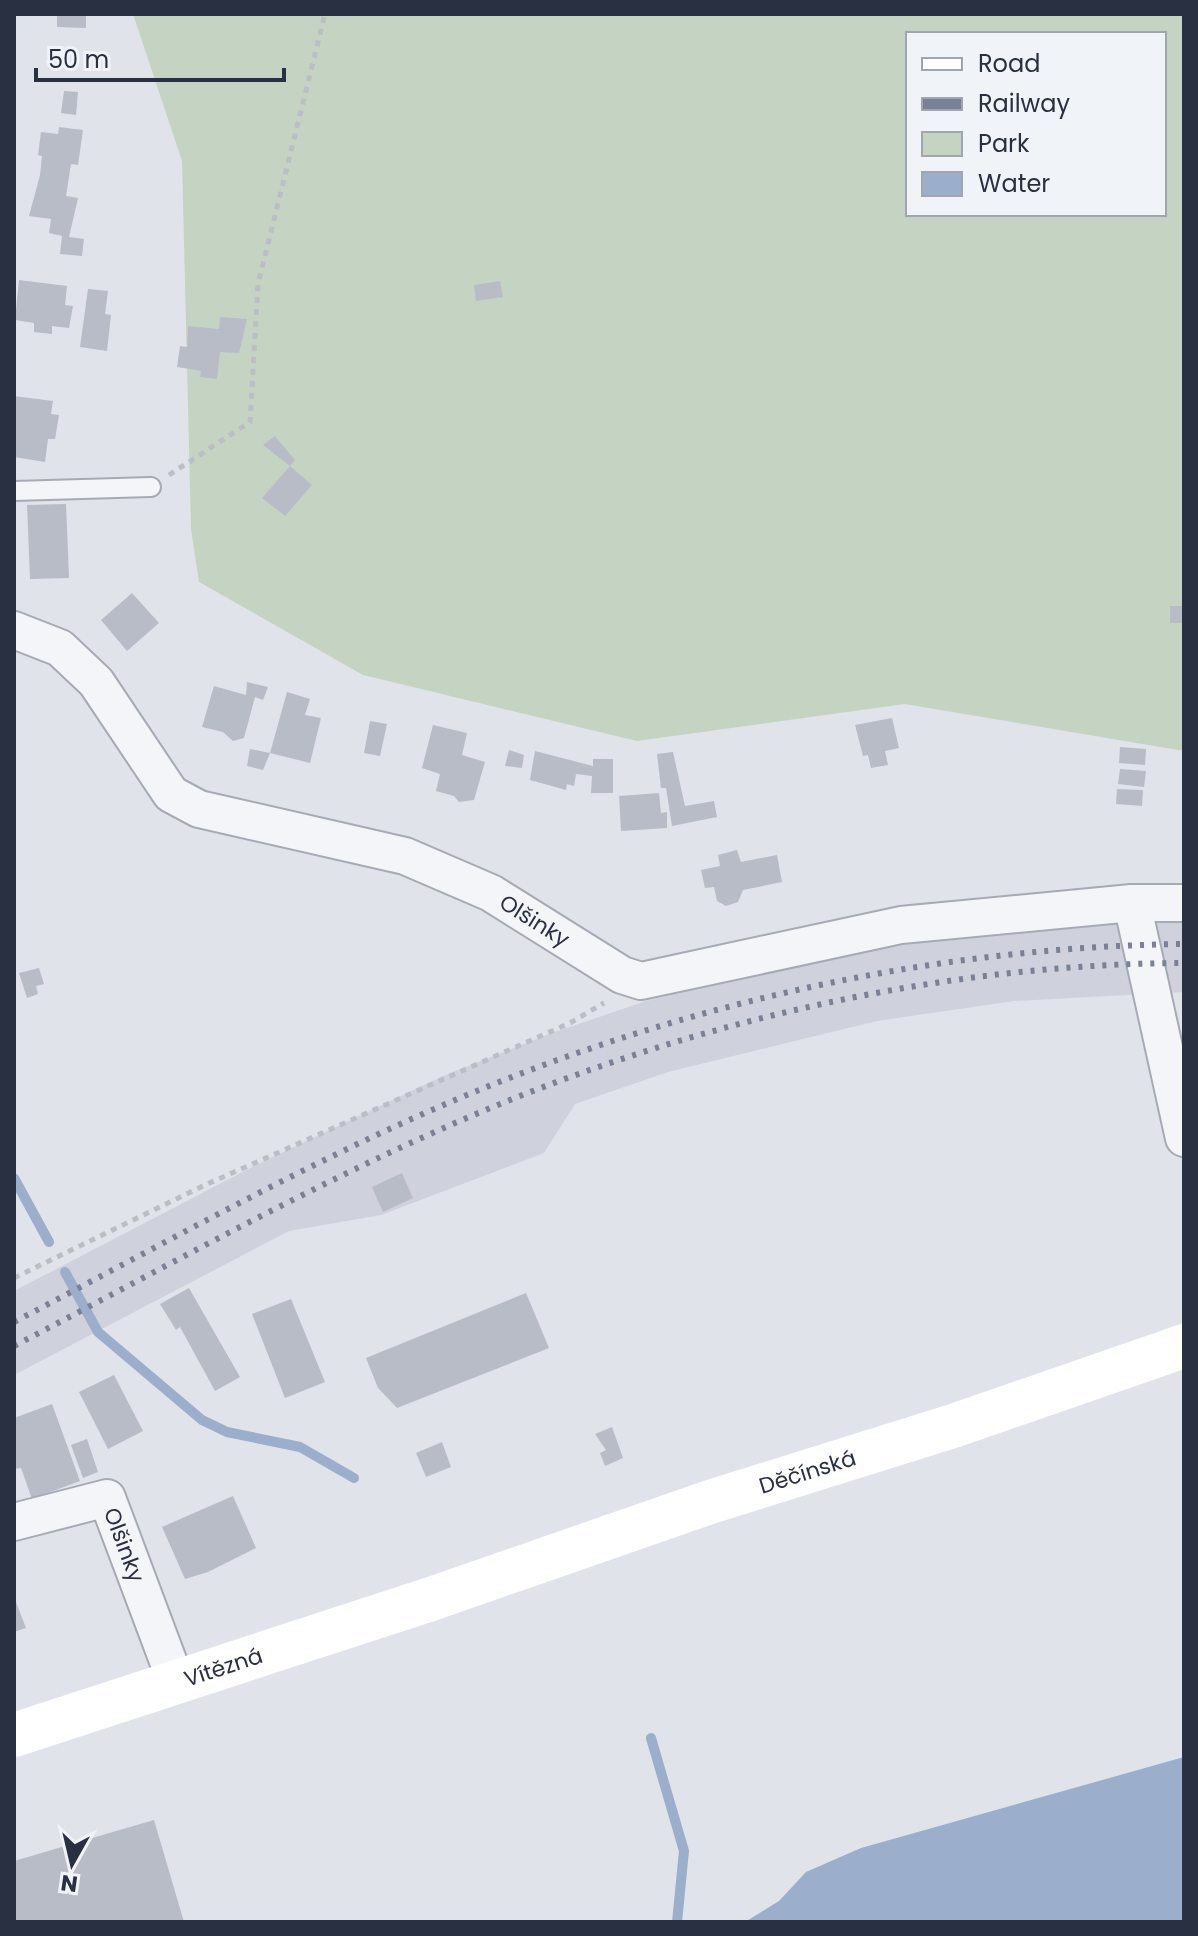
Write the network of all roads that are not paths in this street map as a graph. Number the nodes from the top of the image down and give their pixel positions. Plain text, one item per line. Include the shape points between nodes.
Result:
1 (151, 487) road end
2 (14, 491) edge
3 (14, 630) edge
4 (1132, 903) junction
5 (1184, 903) edge
6 (1184, 1138) edge
7 (1184, 1346) edge
8 (14, 1522) edge
9 (431, 1599) joint
10 (176, 1682) junction
11 (14, 1735) edge

1 - 2 lane
3 - 4 street, Olšinky via 60,648 96,682 171,794 199,809 405,856 491,893 622,975 641,981 901,925
4 - 5 street
4 - 6 street
7 - 9 main road, Děčínská
8 - 10 street, Olšinky via 107,1498
9 - 10 main road, Vítězná
10 - 11 main road, Vítězná

